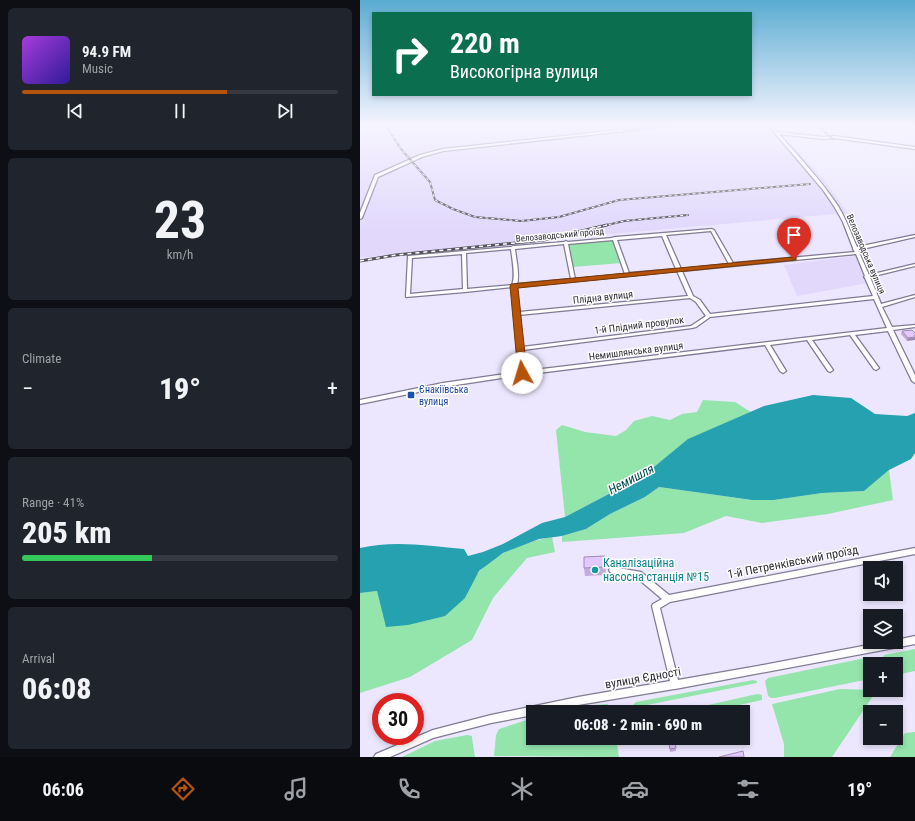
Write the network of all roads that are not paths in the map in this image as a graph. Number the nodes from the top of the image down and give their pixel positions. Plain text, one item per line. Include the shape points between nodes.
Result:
1 (410, 161) edge
2 (800, 161) edge
3 (360, 218) edge
4 (663, 234) junction
5 (915, 236) edge
6 (614, 238) junction
7 (566, 242) junction
8 (513, 247) junction
9 (855, 251) junction
10 (464, 252) junction
11 (731, 264) junction
12 (915, 265) edge
13 (678, 269) junction
14 (627, 274) junction
15 (866, 277) junction
16 (573, 280) junction
17 (514, 286) junction
18 (465, 291) junction
19 (915, 296) edge
20 (691, 297) junction
21 (875, 297) junction
22 (879, 306) junction
23 (516, 314) junction
24 (709, 316) junction
25 (915, 326) edge
26 (890, 329) junction
27 (852, 334) junction
28 (809, 339) junction
29 (767, 344) junction
30 (520, 349) junction
31 (876, 368) dead end
32 (830, 370) dead end
33 (783, 371) dead end
34 (522, 373) junction
35 (915, 381) edge
36 (360, 402) edge
37 (915, 551) edge
38 (613, 570) dead end
39 (668, 599) junction
40 (915, 640) edge
41 (676, 685) junction
42 (379, 757) edge

1 - 3 street via 376,176
2 - 9 street, Велозаводська вулиця via 824,189 845,222
4 - 6 street, Велозаводський проїзд
4 - 11 street, Велозаводський проїзд via 712,230
4 - 13 street
5 - 9 street
6 - 7 street, Велозаводський проїзд
6 - 14 street
7 - 8 street, Велозаводський проїзд
7 - 16 street
8 - 10 street, Велозаводський проїзд
8 - 17 street via 516,277
9 - 11 street
9 - 15 street, Велозаводська вулиця
10 - 18 street
10 - 18 street, Велозаводський проїзд via 410,257 408,296
11 - 13 street
12 - 15 street
13 - 14 street
13 - 20 street
14 - 16 street
15 - 21 street, Велозаводська вулиця
16 - 17 street
17 - 18 street
17 - 23 street
19 - 22 street
20 - 23 street, Плідна вулиця
20 - 24 street via 698,301
21 - 22 street, Велозаводська вулиця
21 - 24 street, 1-й Плідний провулок
22 - 26 street, Велозаводська вулиця
23 - 30 street
24 - 30 street, 1-й Плідний провулок via 702,318 692,327
25 - 26 street, Немишлянська вулиця
26 - 27 street, Немишлянська вулиця
26 - 35 street, Велозаводська вулиця
27 - 28 street, Немишлянська вулиця
27 - 31 street
28 - 29 street, Немишлянська вулиця
28 - 32 street
29 - 33 street
29 - 34 street, Немишлянська вулиця
30 - 34 street
34 - 36 street, Немишлянська вулиця via 436,386
37 - 39 street, 1-й Петренківський проїзд
38 - 39 street via 638,574
39 - 41 street via 656,606
40 - 41 street, вулиця Єдності
41 - 42 street, вулиця Єдності via 491,719 433,734

